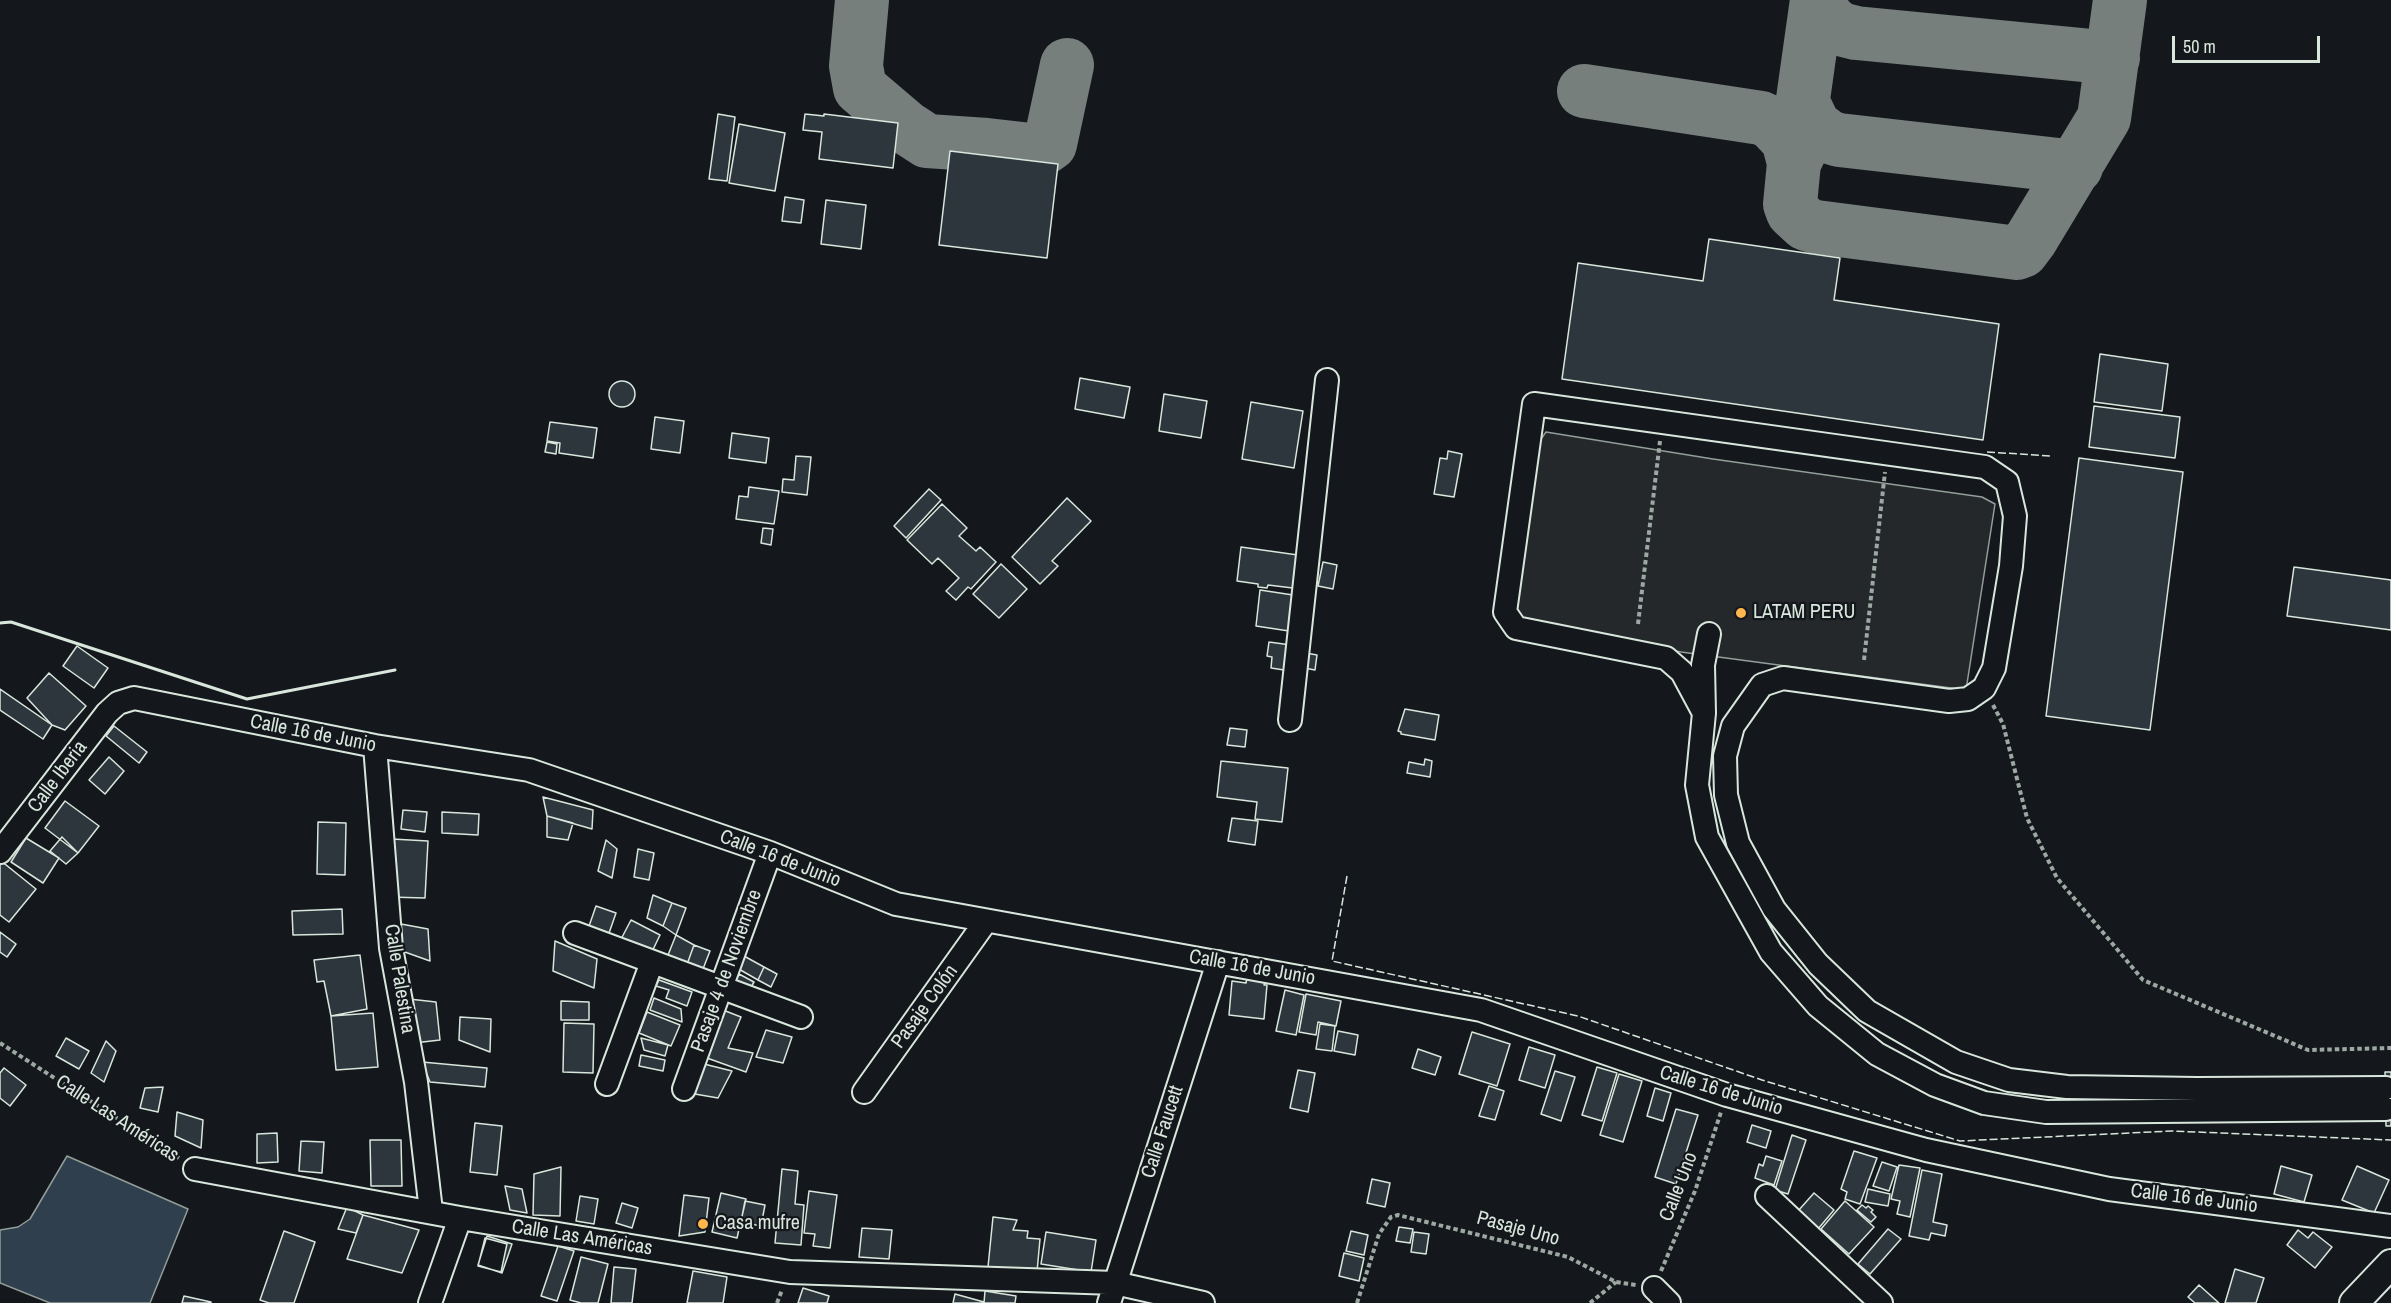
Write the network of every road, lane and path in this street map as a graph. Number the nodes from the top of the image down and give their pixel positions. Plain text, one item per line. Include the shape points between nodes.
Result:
1 (1327, 380) dead end
2 (1662, 423) junction
3 (1887, 454) junction
4 (1638, 624) dead end
5 (1708, 634) dead end
6 (1864, 660) dead end
7 (1984, 688) junction
8 (118, 703) joint
9 (1704, 713) junction
10 (1290, 720) dead end
11 (375, 746) junction
12 (0, 852) edge
13 (770, 853) junction
14 (986, 921) junction
15 (575, 933) dead end
16 (652, 962) junction
17 (1218, 962) junction
18 (721, 988) junction
19 (801, 1017) dead end
20 (0, 1043) edge
21 (2391, 1048) edge
22 (607, 1084) dead end
23 (684, 1089) dead end
24 (864, 1092) dead end
25 (1727, 1095) junction
26 (195, 1168) joint
27 (1767, 1196) dead end
28 (431, 1211) junction
29 (460, 1218) junction
30 (2391, 1226) edge
31 (2391, 1264) edge
32 (1616, 1282) junction
33 (1112, 1293) edge
34 (1661, 1296) edge
35 (430, 1303) edge
36 (1203, 1303) edge
37 (1357, 1303) edge
38 (1590, 1303) edge
39 (1881, 1303) edge
40 (2354, 1303) edge

1 - 10 street
2 - 3 street
2 - 4 path
2 - 9 street via 1534,404 1505,612 1516,628 1666,658 1682,672
3 - 6 path
3 - 7 street via 1985,467 2007,482 2015,516 2011,566 1994,668
5 - 9 street
7 - 9 street via 1968,699 1949,701 1783,678 1762,685 1733,726 1725,756 1726,785 1738,843 1774,909 1818,964 1867,1011 1956,1062 2009,1080 2067,1087 2386,1099 2046,1112 1984,1102 1935,1085 1877,1054 1818,1006 1771,952 1707,837 1697,785
7 - 21 path via 2003,724 2027,818 2056,878 2143,980 2308,1050
8 - 11 street, Calle 16 de Junio via 134,698
8 - 12 street, Calle Iberia
11 - 13 street, Calle 16 de Junio via 529,770
11 - 28 street, Calle Palestina via 391,948 416,1082
13 - 14 street, Calle 16 de Junio via 896,904
13 - 18 street, Pasaje 4 de Noviembre
14 - 17 street, Calle 16 de Junio
14 - 24 street, Pasaje Colón
15 - 16 street
16 - 18 street
16 - 22 street
17 - 25 street, Calle 16 de Junio via 1481,1010
17 - 33 street, Calle Faucett
18 - 19 street
18 - 23 street, Pasaje 4 de Noviembre
20 - 26 path, Calle Las Américas
25 - 30 street, Calle 16 de Junio via 1926,1150 2109,1189
25 - 34 path, Calle Uno
26 - 28 street, Calle Las Américas
27 - 39 street
28 - 29 street, Calle Las Américas
29 - 33 street, Calle Las Américas via 790,1272
29 - 35 street
31 - 40 main road
32 - 34 path, Pasaje Uno
32 - 37 path, Pasaje Uno via 1568,1257 1398,1215 1391,1217 1379,1234
32 - 38 path
33 - 36 street, Calle Las Américas

